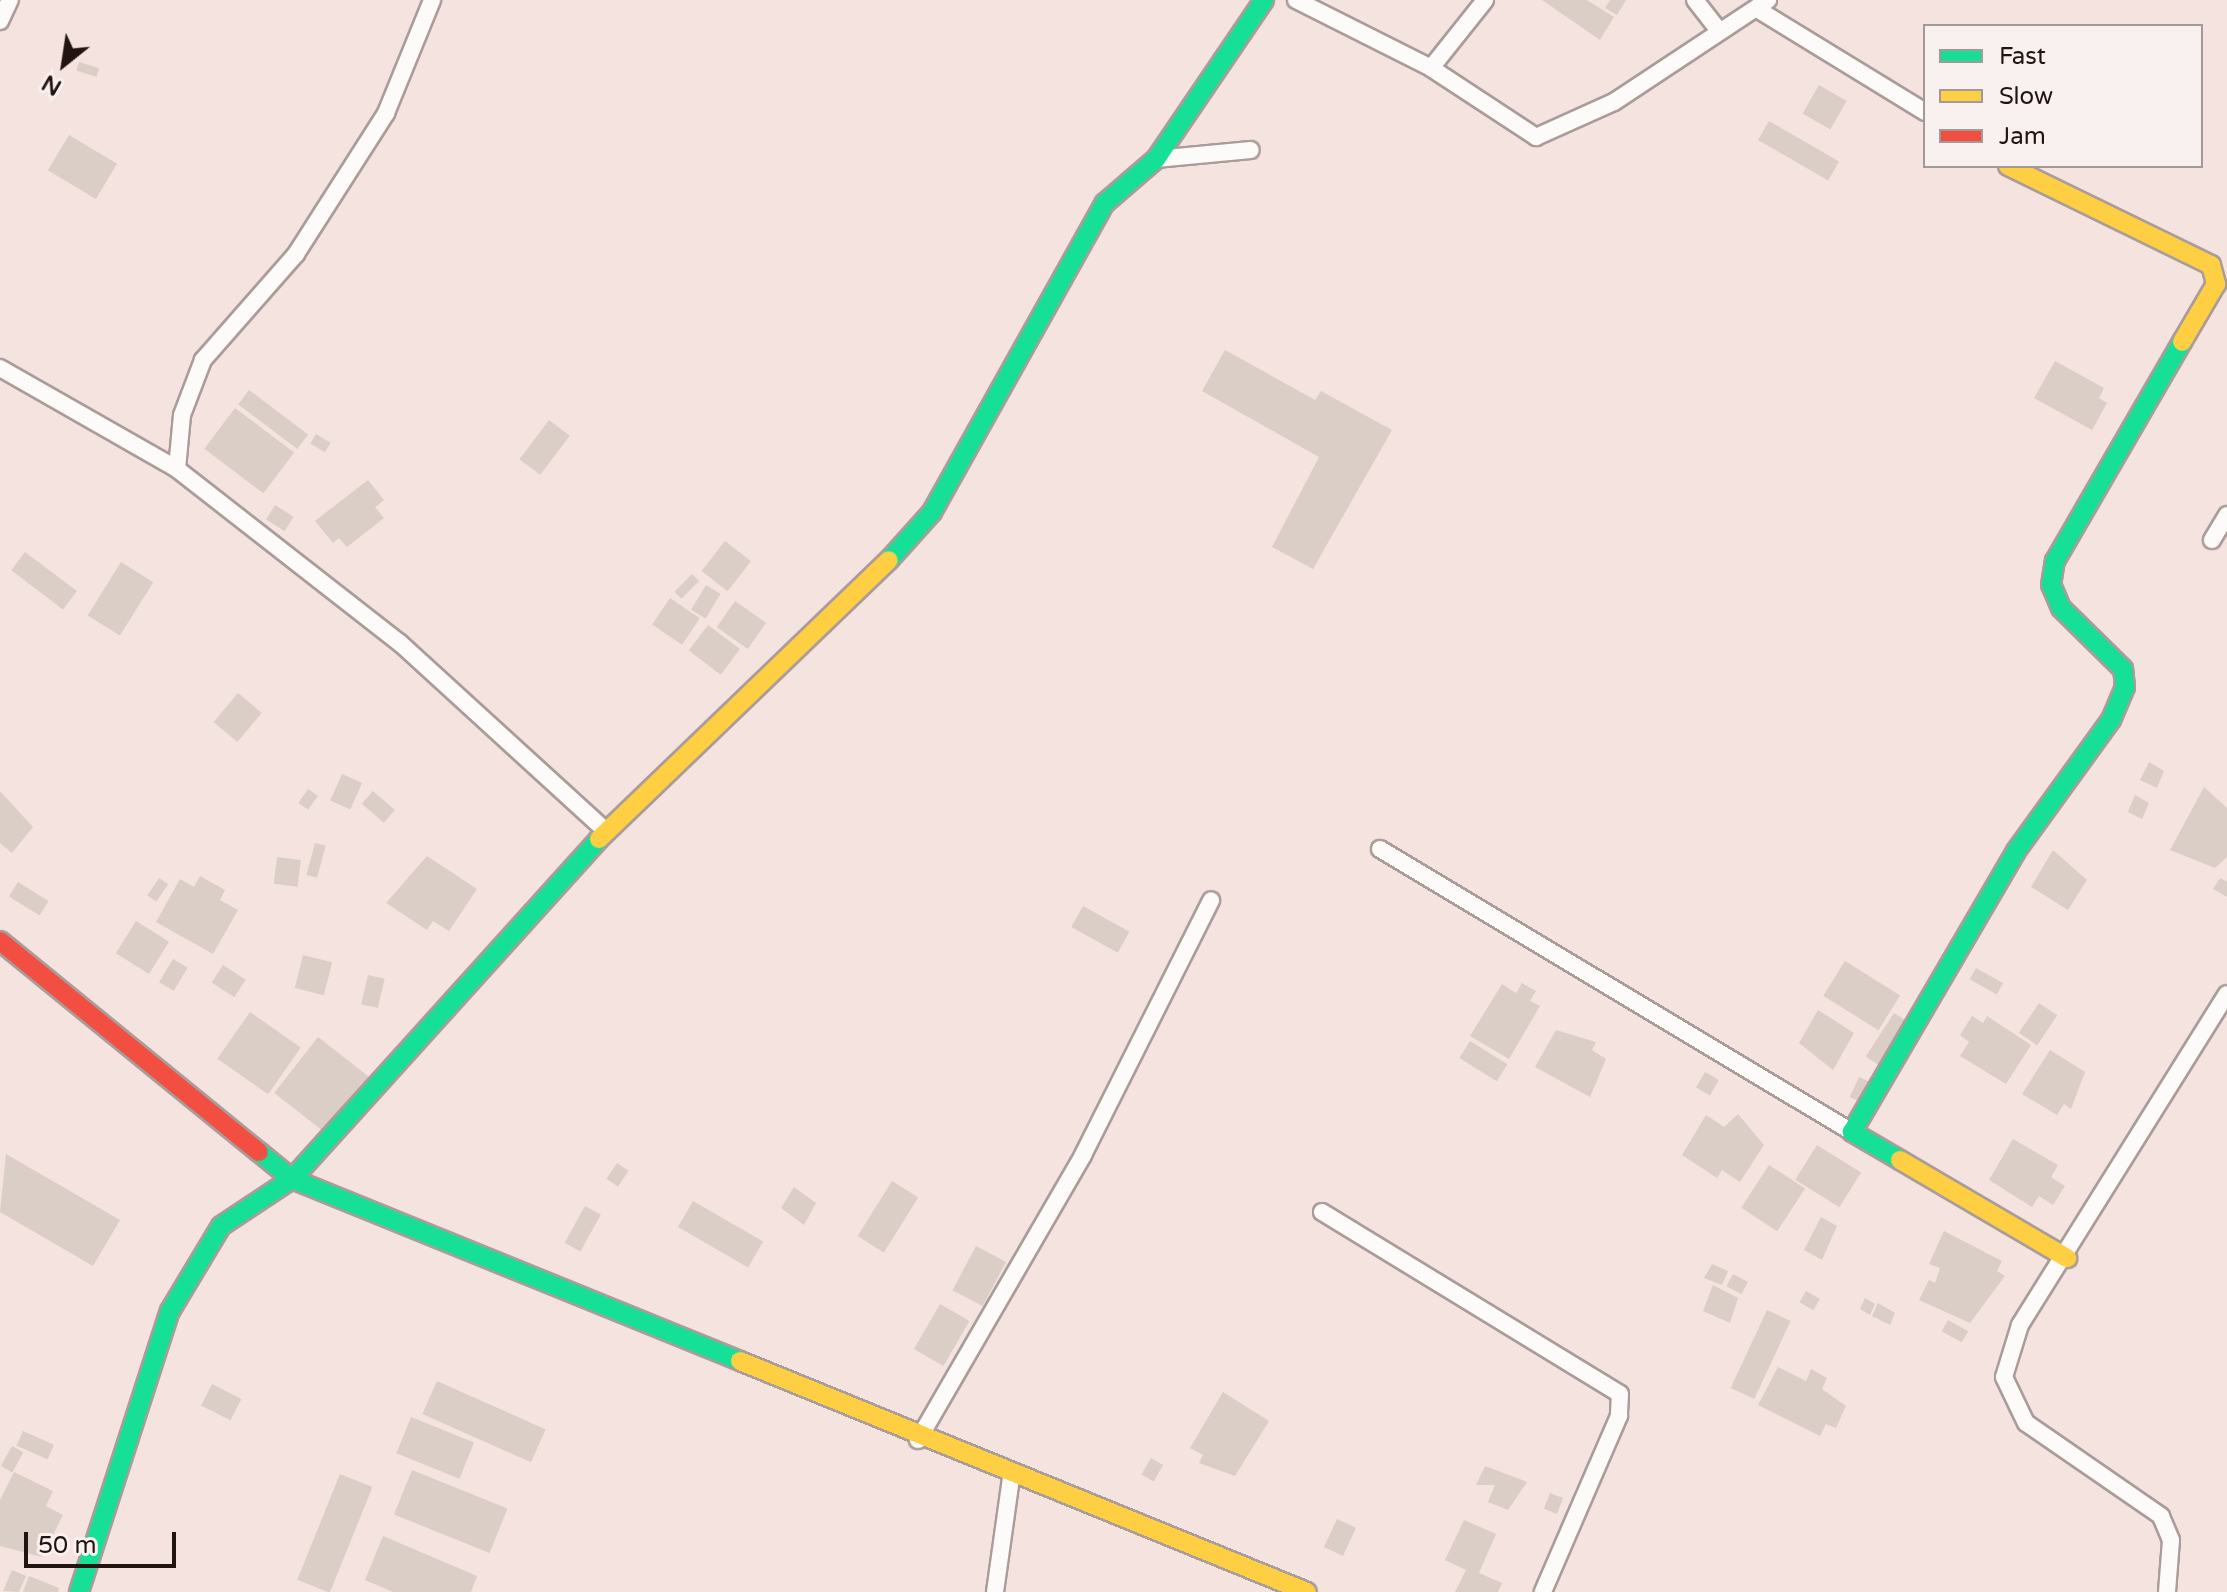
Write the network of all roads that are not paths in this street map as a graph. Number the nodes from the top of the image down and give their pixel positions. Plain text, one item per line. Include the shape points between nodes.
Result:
1 (10, 0) edge
2 (432, 0) edge
3 (1264, 0) edge
4 (1296, 0) edge
5 (1485, 0) edge
6 (1695, 0) edge
7 (1763, 4) edge
8 (0, 21) edge
9 (1719, 31) junction
10 (1431, 68) junction
11 (1923, 111) edge
12 (1251, 150) dead end
13 (1156, 159) junction
14 (2012, 168) edge
15 (0, 368) edge
16 (177, 469) junction
17 (2227, 515) edge
18 (2212, 540) dead end
19 (606, 831) junction
20 (1380, 849) dead end
21 (1211, 900) dead end
22 (0, 941) edge
23 (2227, 994) edge
24 (1852, 1132) junction
25 (292, 1179) junction
26 (1322, 1212) dead end
27 (2067, 1258) junction
28 (918, 1440) junction
29 (1011, 1478) junction
30 (79, 1592) edge
31 (995, 1592) edge
32 (1307, 1592) edge
33 (1543, 1592) edge
34 (2167, 1592) edge

1 - 8 street
2 - 16 street via 386,113 296,254 203,360 182,415
3 - 13 street
4 - 10 street
5 - 10 street
6 - 9 street
7 - 9 street
7 - 11 street
9 - 10 street via 1614,102 1536,137
12 - 13 street
13 - 19 street via 1105,203 932,512 854,599
14 - 24 street via 2189,251 2211,265 2216,284 2055,561 2051,585 2061,608 2123,669 2125,687 2111,720 2016,851
15 - 16 street
16 - 19 street via 400,643
17 - 18 street
19 - 25 street
20 - 24 street
21 - 28 street via 1083,1155
22 - 25 street
23 - 27 street
24 - 27 street
25 - 28 street
25 - 30 street via 221,1226 170,1311
26 - 33 street via 1620,1394 1619,1416
27 - 34 street via 2008,1355 2010,1401 2026,1423 2161,1516 2171,1540
28 - 29 street
29 - 31 street
29 - 32 street

